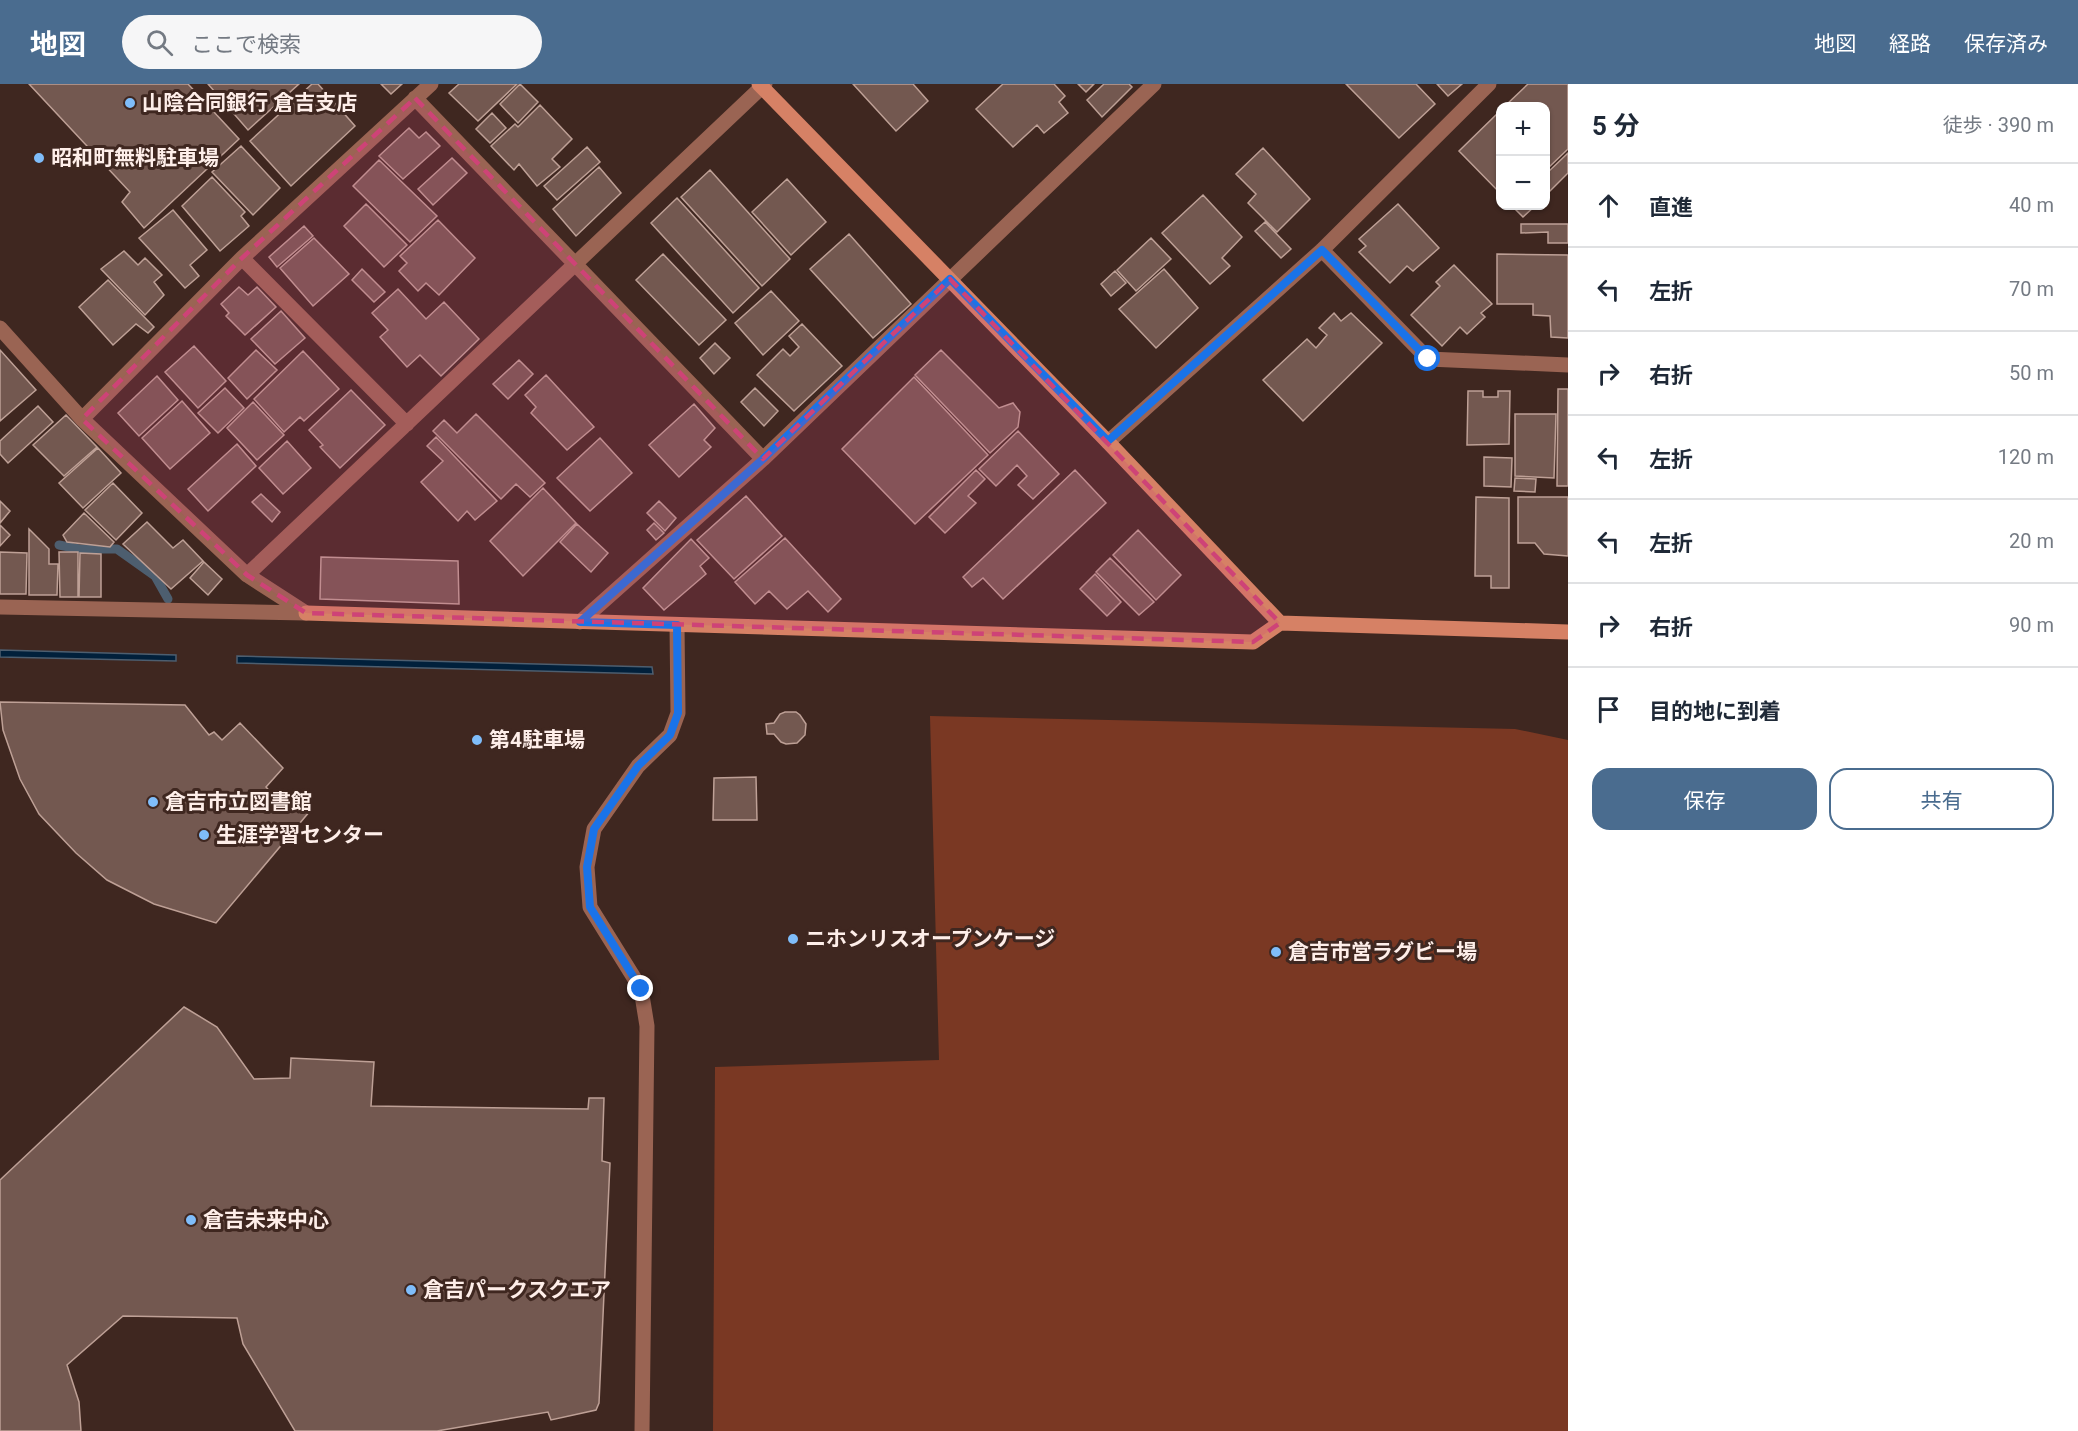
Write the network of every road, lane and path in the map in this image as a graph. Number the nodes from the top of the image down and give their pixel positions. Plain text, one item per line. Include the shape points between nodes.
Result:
1 (431, 84) edge
2 (1154, 84) edge
3 (1489, 84) edge
4 (762, 85) edge
5 (415, 98) junction
6 (1322, 250) junction
7 (242, 258) junction
8 (575, 264) junction
9 (950, 279) junction
10 (0, 328) edge
11 (1568, 365) edge
12 (82, 419) junction
13 (407, 424) junction
14 (1108, 441) junction
15 (763, 459) junction
16 (247, 575) junction
17 (0, 607) edge
18 (306, 613) junction
19 (580, 622) junction
20 (1280, 623) junction
21 (677, 625) junction
22 (1568, 632) edge
23 (642, 1431) edge

1 - 5 street
2 - 9 street
3 - 6 street
4 - 8 street
4 - 9 street
5 - 7 street
5 - 8 street
6 - 11 street via 1428,359
6 - 14 street
7 - 12 street
7 - 13 street
8 - 13 street
8 - 15 street
9 - 14 street
9 - 15 street
10 - 12 street
12 - 16 street
13 - 16 street
14 - 20 street
15 - 19 street
16 - 18 street
17 - 18 street
18 - 19 street
19 - 21 street
20 - 21 street via 1253,642
20 - 22 street
21 - 23 street via 678,713 670,735 638,766 594,829 587,867 590,907 641,989 647,1026

